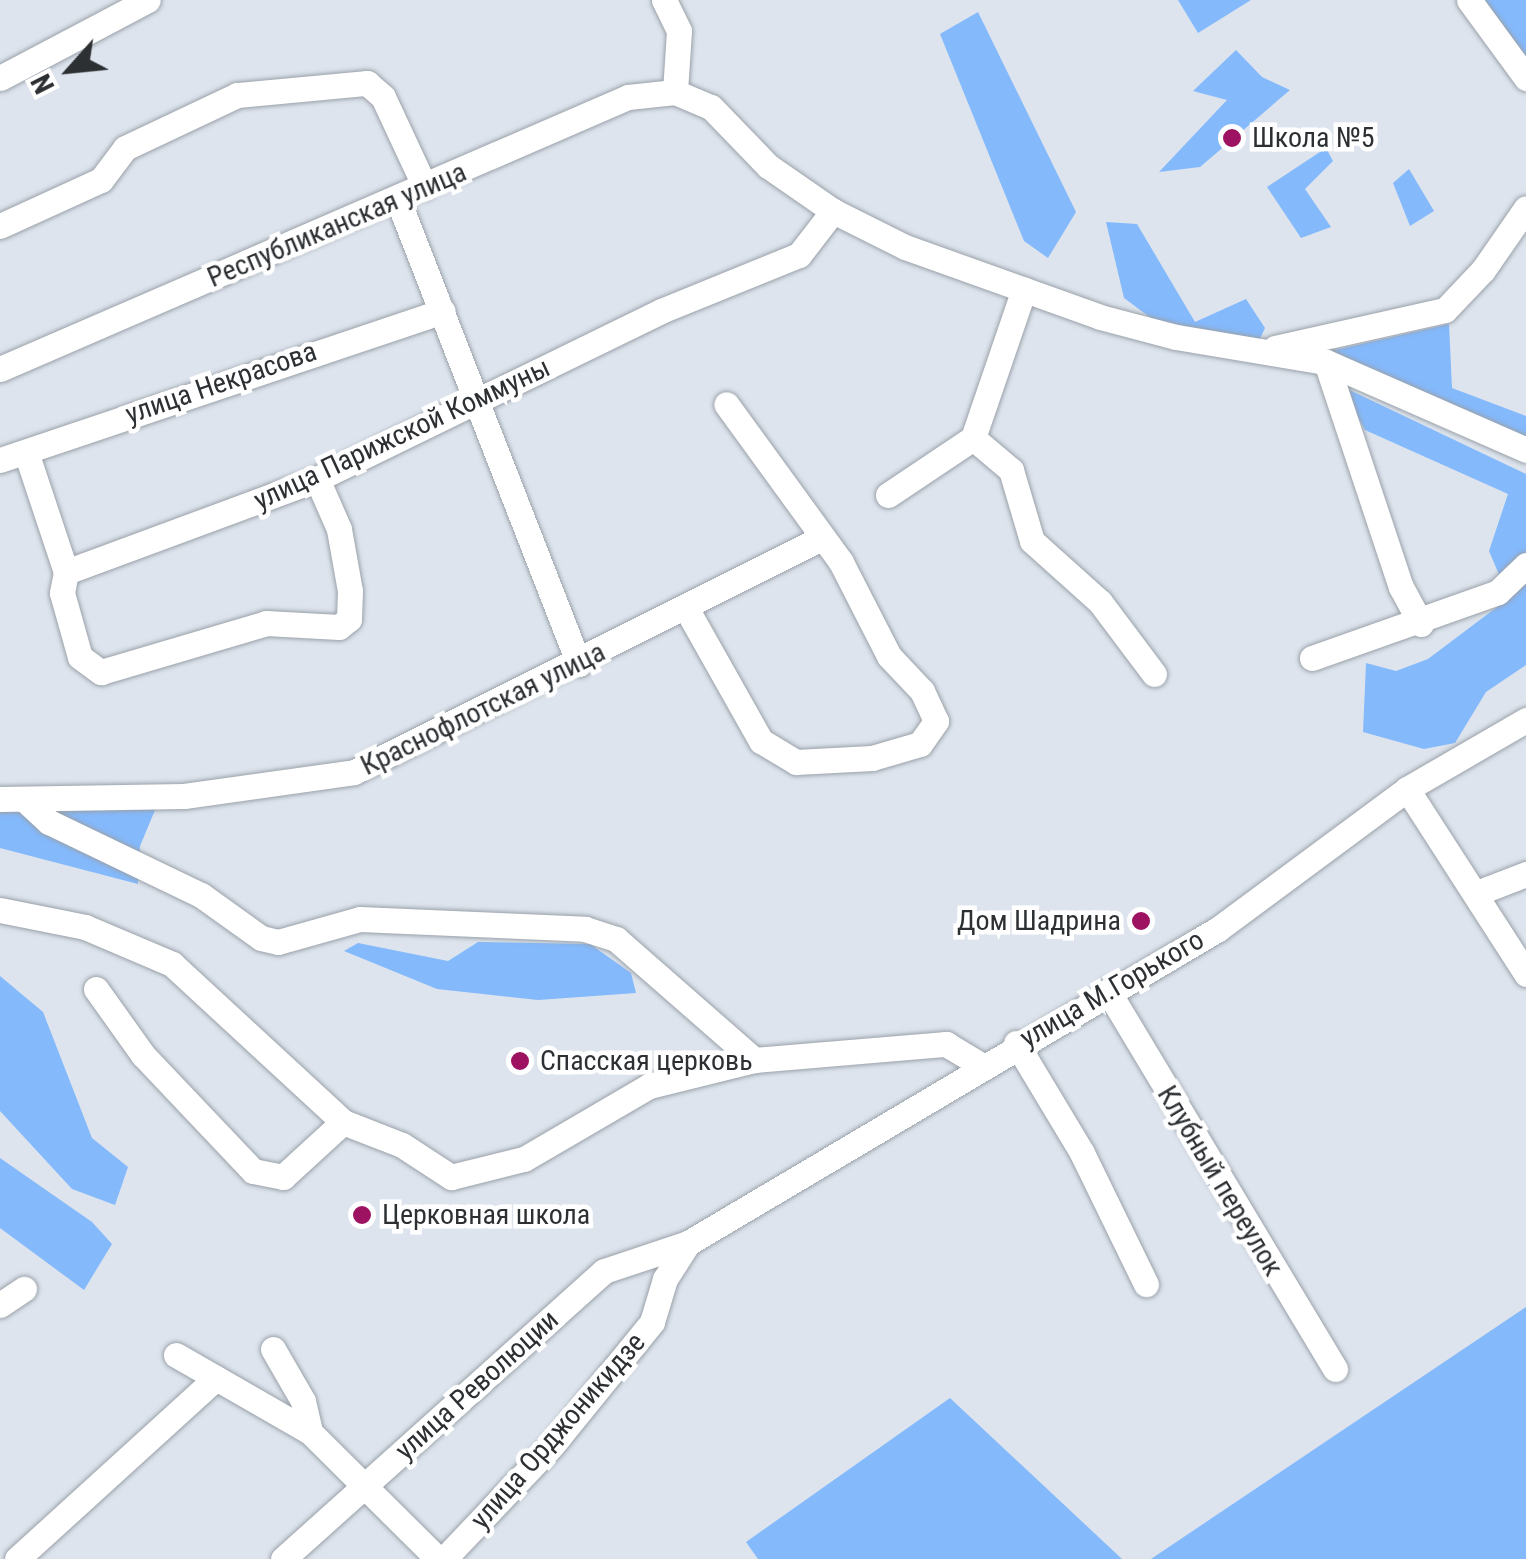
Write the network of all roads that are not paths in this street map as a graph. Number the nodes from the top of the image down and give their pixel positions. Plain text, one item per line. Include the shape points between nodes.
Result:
1 (148, 0) edge
2 (664, 0) edge
3 (1469, 0) edge
4 (0, 78) edge
5 (1526, 78) edge
6 (675, 92) junction
7 (425, 187) junction
8 (398, 200) junction
9 (1526, 208) edge
10 (833, 211) junction
11 (0, 226) edge
12 (1024, 289) junction
13 (443, 311) junction
14 (1268, 349) junction
15 (1326, 362) junction
16 (0, 369) edge
17 (478, 402) junction
18 (726, 404) dead end
19 (973, 438) junction
20 (1526, 450) edge
21 (26, 452) junction
22 (0, 460) edge
23 (317, 479) junction
24 (888, 494) dead end
25 (821, 538) junction
26 (1526, 565) edge
27 (66, 572) junction
28 (686, 608) junction
29 (1421, 624) junction
30 (1312, 658) dead end
31 (579, 664) junction
32 (1154, 674) dead end
33 (1526, 720) edge
34 (1407, 789) junction
35 (12, 799) edge
36 (1526, 874) edge
37 (1477, 893) junction
38 (0, 910) edge
39 (1526, 974) edge
40 (96, 989) dead end
41 (1108, 991) junction
42 (1016, 1043) junction
43 (754, 1060) junction
44 (981, 1064) junction
45 (343, 1122) junction
46 (688, 1242) junction
47 (1146, 1284) dead end
48 (24, 1290) dead end
49 (0, 1305) edge
50 (273, 1348) dead end
51 (176, 1355) dead end
52 (1335, 1369) dead end
53 (216, 1378) junction
54 (310, 1432) junction
55 (363, 1487) junction
56 (16, 1559) edge
57 (284, 1559) edge
58 (441, 1559) edge

1 - 4 street
2 - 6 street via 678,31
3 - 5 street
6 - 7 street, Республиканская улица via 628,97
6 - 10 street via 711,108 768,166
7 - 8 street, Республиканская улица
7 - 11 street via 383,97 367,83 237,96 124,148 101,180
8 - 13 street
8 - 16 street, Республиканская улица
9 - 14 street via 1445,310
10 - 12 street via 905,246
10 - 17 street, улица Парижской Коммуны via 799,255 661,311
12 - 14 street via 1176,337
12 - 19 street
13 - 17 street
13 - 21 street, улица Некрасова via 245,372
14 - 15 street
15 - 20 street
15 - 29 street via 1400,586
17 - 23 street, улица Парижской Коммуны
17 - 31 street
18 - 25 street
19 - 24 street
19 - 32 street via 1011,470 1032,541 1100,602
21 - 22 street, улица Некрасова
21 - 27 street
23 - 27 street, улица Парижской Коммуны
23 - 27 street via 339,529 350,591 349,619 338,627 266,623 101,672 80,657 62,593
25 - 28 street, Краснофлотская улица
25 - 28 street via 936,721 920,744 872,758 796,762 761,741
26 - 29 street via 1498,592
28 - 31 street, Краснофлотская улица
29 - 30 street
31 - 35 street, Краснофлотская улица via 354,772 184,796
33 - 34 street, улица М.Горького
34 - 37 street
34 - 41 street, улица М.Горького via 1218,929
35 - 43 street via 278,942 360,920 585,929 616,939
36 - 37 street
37 - 39 street
38 - 45 street via 85,927 172,964
40 - 45 street via 143,1056 253,1171 283,1177
41 - 42 street, улица М.Горького
41 - 52 street, Клубный переулок
42 - 44 street, улица М.Горького
42 - 47 street via 1082,1153
43 - 44 street via 946,1044
43 - 45 street via 649,1086 524,1159 451,1177 402,1145
44 - 46 street, улица М.Горького
46 - 55 street, улица Революции via 604,1271
46 - 58 street, улица Орджоникидзе via 665,1280 652,1322 553,1444
48 - 49 street
50 - 54 street via 303,1400
51 - 53 street
53 - 54 street
53 - 56 street
54 - 55 street
55 - 57 street, улица Революции
55 - 58 street

